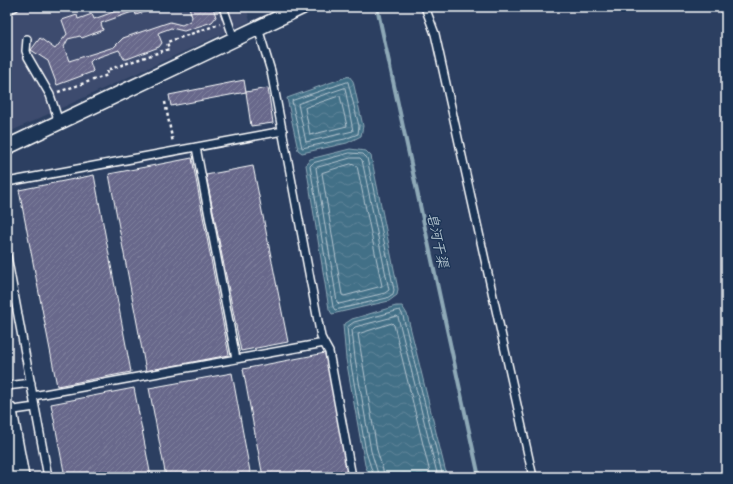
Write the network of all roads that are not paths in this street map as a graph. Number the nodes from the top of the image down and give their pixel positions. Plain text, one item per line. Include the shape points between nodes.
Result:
1 (15, 7) edge
2 (223, 7) edge
3 (302, 7) edge
4 (425, 7) edge
5 (7, 10) edge
6 (258, 28) junction
7 (27, 39) dead end
8 (234, 39) junction
9 (59, 122) junction
10 (283, 131) junction
11 (7, 147) edge
12 (196, 147) junction
13 (7, 182) edge
14 (7, 256) edge
15 (324, 342) junction
16 (236, 359) junction
17 (31, 383) junction
18 (7, 386) edge
19 (33, 396) junction
20 (35, 407) junction
21 (7, 411) edge
22 (19, 477) edge
23 (48, 477) edge
24 (352, 477) edge
25 (533, 477) edge

1 - 5 lane
2 - 8 lane
3 - 6 street
4 - 25 lane via 436,42
6 - 8 street
6 - 10 lane via 271,71
7 - 9 lane via 28,57 50,96
8 - 9 street
9 - 11 street
10 - 12 lane
10 - 15 lane
12 - 13 lane
12 - 16 lane
14 - 17 lane
15 - 16 lane
15 - 24 lane via 329,352
16 - 19 lane
17 - 18 lane
17 - 19 lane
19 - 20 lane
20 - 21 lane
20 - 23 lane
21 - 22 main road

